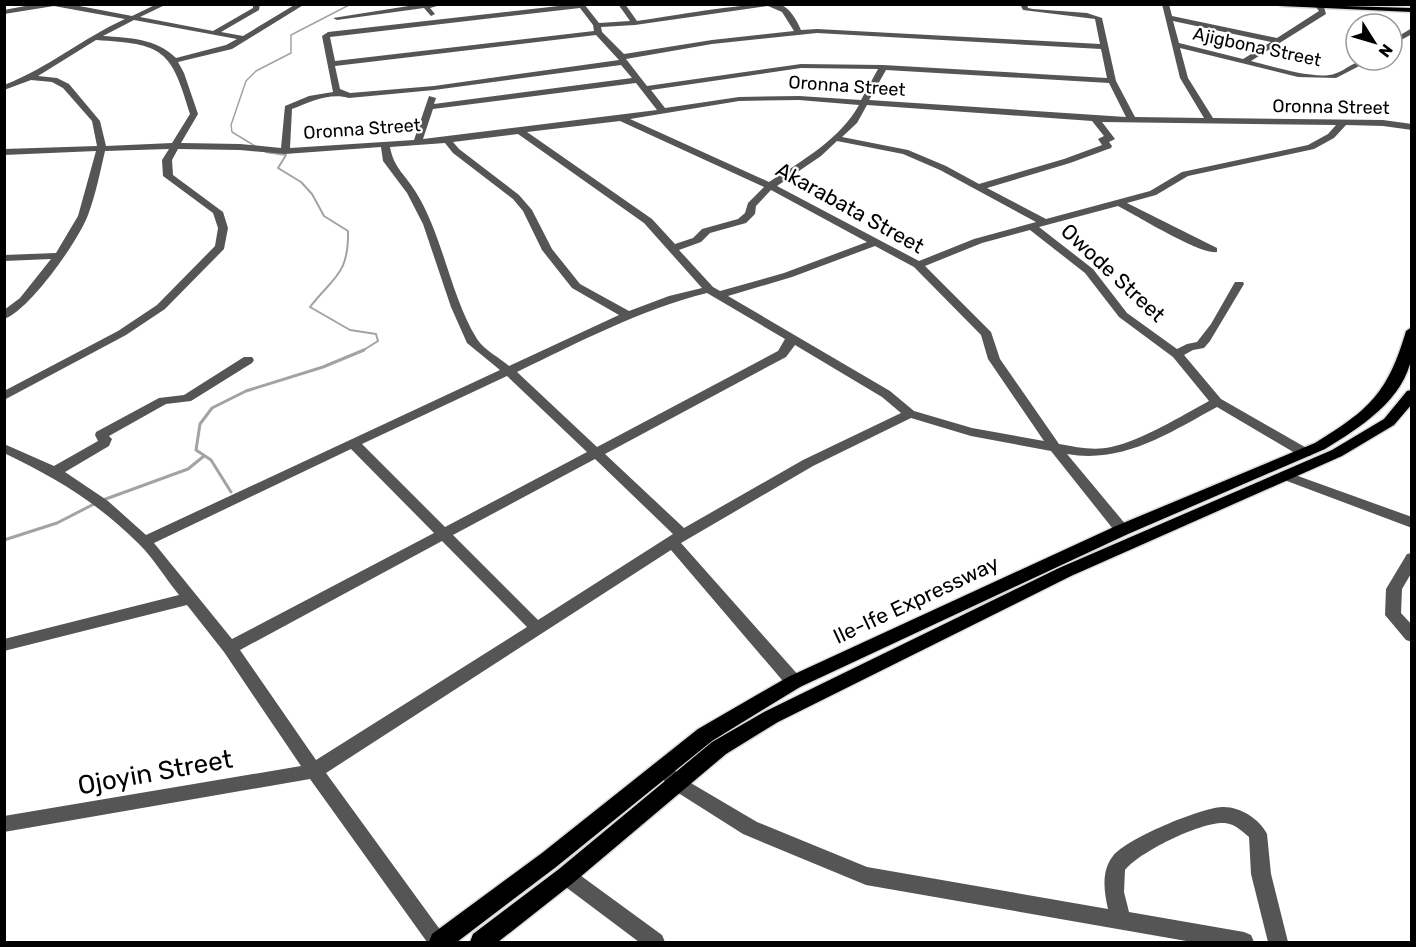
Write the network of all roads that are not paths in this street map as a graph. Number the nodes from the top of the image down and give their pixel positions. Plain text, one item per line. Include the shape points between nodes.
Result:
1 (53, 4) edge
2 (164, 4) edge
3 (256, 4) edge
4 (302, 4) edge
5 (441, 4) edge
6 (621, 4) edge
7 (694, 4) edge
8 (769, 4) edge
9 (1023, 4) edge
10 (1165, 4) edge
11 (1281, 4) edge
12 (580, 5) edge
13 (426, 6) junction
14 (1331, 6) edge
15 (1320, 7) junction
16 (1412, 10) edge
17 (4, 12) edge
18 (91, 12) junction
19 (702, 14) junction
20 (337, 18) dead end
21 (1170, 18) junction
22 (130, 19) junction
23 (435, 21) junction
24 (635, 23) junction
25 (109, 29) junction
26 (598, 29) junction
27 (798, 32) junction
28 (214, 33) junction
29 (93, 38) junction
30 (242, 38) junction
31 (1279, 41) junction
32 (1176, 45) junction
33 (1106, 47) junction
34 (622, 59) junction
35 (176, 60) junction
36 (1246, 61) junction
37 (331, 64) junction
38 (883, 67) junction
39 (1344, 71) edge
40 (30, 78) junction
41 (637, 80) junction
42 (1112, 81) junction
43 (4, 88) edge
44 (434, 88) junction
45 (644, 88) junction
46 (341, 93) junction
47 (865, 103) junction
48 (430, 107) junction
49 (663, 111) junction
50 (621, 118) junction
51 (1095, 119) junction
52 (1132, 120) junction
53 (1211, 122) junction
54 (1343, 123) junction
55 (1412, 127) edge
56 (521, 132) junction
57 (834, 138) junction
58 (447, 140) junction
59 (418, 142) junction
60 (386, 144) junction
61 (176, 146) junction
62 (102, 147) junction
63 (284, 151) junction
64 (4, 152) edge
65 (770, 186) junction
66 (979, 188) junction
67 (1120, 203) junction
68 (1045, 223) junction
69 (1031, 226) junction
70 (874, 243) junction
71 (674, 248) junction
72 (1213, 250) dead end
73 (59, 256) junction
74 (4, 258) edge
75 (918, 265) junction
76 (1239, 284) dead end
77 (714, 292) junction
78 (628, 315) junction
79 (4, 316) edge
80 (1412, 331) edge
81 (791, 339) junction
82 (1177, 354) junction
83 (248, 360) dead end
84 (510, 372) junction
85 (1412, 394) edge
86 (4, 396) edge
87 (1216, 402) junction
88 (909, 414) junction
89 (354, 444) junction
90 (1054, 446) junction
91 (4, 448) edge
92 (595, 453) junction
93 (1305, 453) junction
94 (55, 472) junction
95 (1284, 476) junction
96 (1412, 523) edge
97 (1122, 530) junction
98 (444, 534) junction
99 (677, 538) junction
100 (145, 542) junction
101 (1412, 558) edge
102 (191, 598) junction
103 (536, 627) junction
104 (1412, 636) edge
105 (4, 645) edge
106 (230, 648) junction
107 (794, 682) junction
108 (662, 769) junction
109 (314, 771) junction
110 (678, 784) junction
111 (4, 824) edge
112 (566, 876) junction
113 (1121, 920) junction
114 (439, 942) edge
115 (481, 942) edge
116 (655, 942) edge
117 (1244, 942) edge
118 (1278, 942) edge

1 - 17 street
1 - 18 street
2 - 22 street
3 - 28 street via 257,9
4 - 30 street
5 - 13 street
6 - 24 street
7 - 19 street
8 - 19 street
8 - 27 street via 791,16
9 - 33 street via 1033,11 1098,18
10 - 21 street
11 - 15 main road
12 - 23 street
12 - 26 street
13 - 20 street
13 - 23 street
14 - 15 main road
14 - 16 main road
15 - 31 street via 1323,12
18 - 22 street
18 - 25 street
19 - 24 street
21 - 31 street
21 - 32 street
22 - 25 street
22 - 28 street
23 - 37 street via 326,36
24 - 26 street
25 - 29 street
26 - 34 street
26 - 37 street
27 - 33 street
27 - 34 street via 712,42
28 - 30 street
29 - 35 street via 152,44
29 - 40 street
30 - 35 street via 218,51
31 - 36 street
32 - 36 street, Ajigbona Street
32 - 53 street via 1184,78
33 - 42 street
34 - 41 street
34 - 44 street
35 - 61 street via 194,114
36 - 39 street, Ajigbona Street via 1298,75 1328,77
37 - 46 street via 336,90
38 - 42 street
38 - 45 street via 801,66
38 - 47 street
40 - 43 street
40 - 62 street via 66,86 96,121
41 - 45 street
41 - 48 street
42 - 52 street
44 - 46 street via 349,96
44 - 48 street
45 - 49 street
46 - 63 street via 306,99 288,108
47 - 49 street, Oronna Street via 739,99
47 - 51 street, Oronna Street
47 - 57 street via 854,121
48 - 59 street
49 - 50 street, Oronna Street
50 - 56 street, Oronna Street
50 - 65 street, Akarabata Street
51 - 52 street, Oronna Street
51 - 66 street via 1111,139 1102,139 1108,146
52 - 53 street, Oronna Street
53 - 54 street, Oronna Street
54 - 55 street, Oronna Street
54 - 67 street via 1331,136 1311,147 1185,174 1153,193
56 - 58 street, Oronna Street
56 - 71 street via 648,221
57 - 65 street via 818,154
57 - 66 street via 905,152
58 - 59 street, Oronna Street
58 - 78 street via 516,197 547,250 576,286
59 - 60 street, Oronna Street
60 - 63 street, Oronna Street
60 - 84 street via 388,161 412,193 428,224 474,343
61 - 62 street, Oronna Street
61 - 63 street, Oronna Street
61 - 86 street via 167,160 168,176 218,212 223,228 220,247 161,307 122,333
62 - 64 street, Oronna Street
62 - 73 street via 83,216
65 - 70 street, Akarabata Street
65 - 71 street via 742,221 706,231 697,240
66 - 68 street
67 - 68 street
67 - 72 street
68 - 69 street
69 - 75 street via 978,241
69 - 82 street, Owode Street via 1089,271 1123,315
70 - 75 street, Akarabata Street
70 - 77 street via 788,275
71 - 77 street
73 - 74 street
73 - 79 street via 24,300
75 - 90 street, Akarabata Street via 987,334 994,359
76 - 82 street via 1214,332 1200,346
77 - 78 street via 673,298
77 - 81 street
78 - 84 street
80 - 93 main road, Ile-Ife Expressway via 1401,369 1386,396 1370,414
81 - 88 street via 886,394
81 - 92 street via 782,354
82 - 87 street, Owode Street
83 - 94 street via 187,398 163,401 101,435 104,443
84 - 89 street
84 - 92 street
85 - 95 main road, Ile-Ife Expressway via 1389,422 1369,435
87 - 90 street via 1163,431 1113,451 1087,453
87 - 93 street, Owode Street
88 - 90 street via 971,432
88 - 99 street via 808,463
89 - 98 street
89 - 100 street
90 - 97 street, Akarabata Street
91 - 94 street
92 - 98 street
92 - 99 street
93 - 97 main road, Ile-Ife Expressway
94 - 100 street
95 - 96 street
95 - 110 main road, Ile-Ife Expressway via 1065,572 771,717 719,748
97 - 107 main road, Ile-Ife Expressway
98 - 103 street
98 - 106 street
99 - 103 street
99 - 107 street
100 - 102 street
101 - 104 street via 1394,589 1393,615
102 - 105 street
102 - 106 street
103 - 109 street
106 - 109 street
107 - 108 main road, Ile-Ife Expressway via 705,735
108 - 110 street
108 - 114 main road, Ile-Ife Expressway
109 - 111 street, Ojoyin Street
109 - 114 street
110 - 112 main road, Ile-Ife Expressway
110 - 113 street via 750,828 866,876
112 - 115 main road, Ile-Ife Expressway
112 - 116 street
113 - 117 street
113 - 118 street via 1112,884 1120,861 1148,843 1205,817 1224,815 1245,821 1258,834 1261,874

